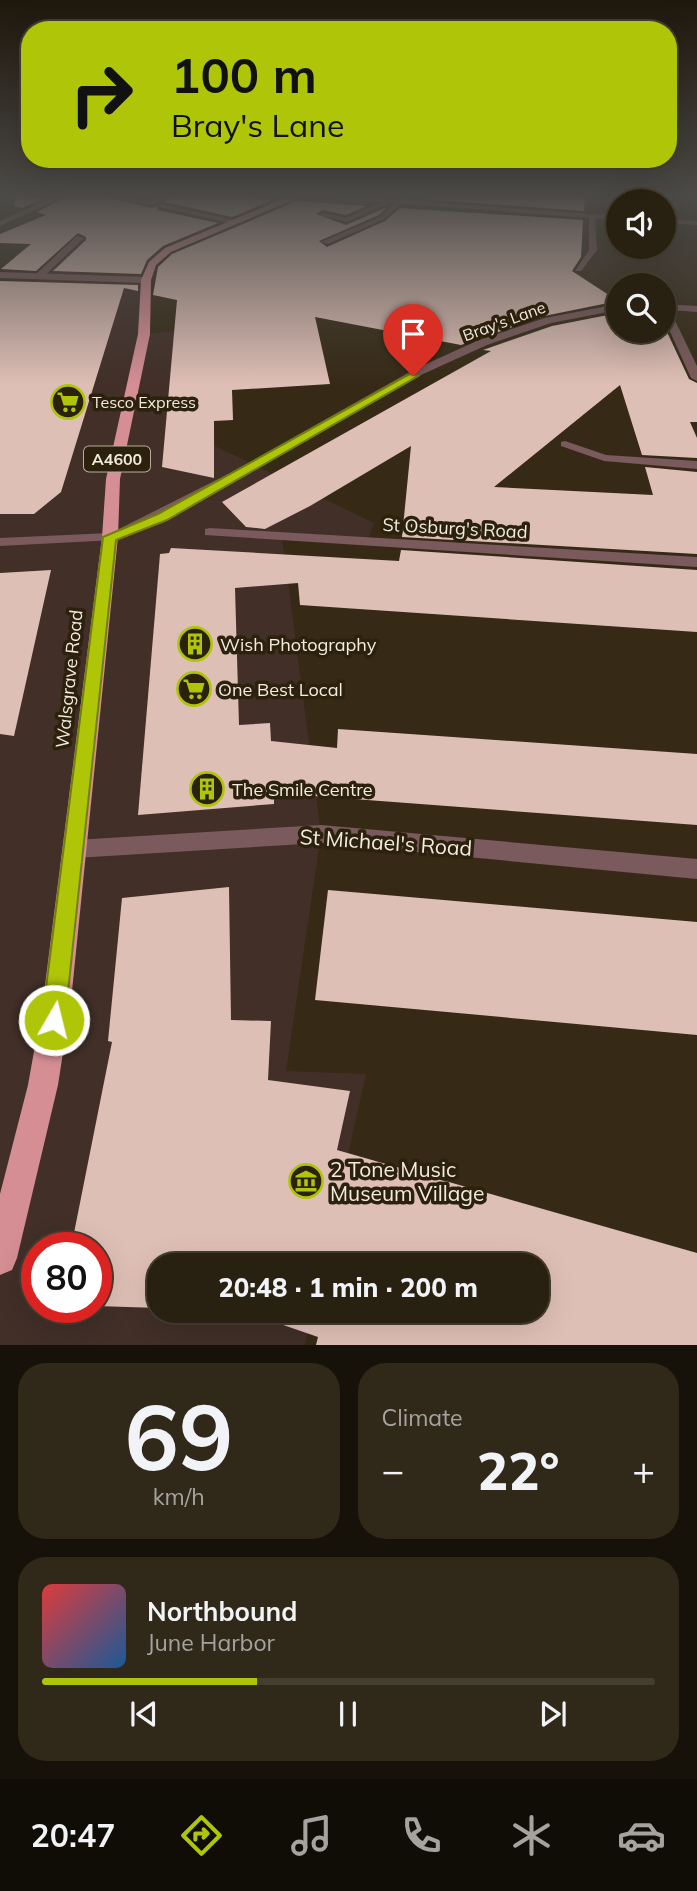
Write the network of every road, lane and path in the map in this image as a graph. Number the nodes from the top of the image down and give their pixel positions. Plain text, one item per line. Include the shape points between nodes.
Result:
1 (58, 259) edge
2 (157, 259) edge
3 (586, 259) edge
4 (578, 270) dead end
5 (0, 275) edge
6 (39, 276) junction
7 (146, 280) junction
8 (676, 308) edge
9 (606, 309) edge
10 (697, 309) edge
11 (676, 333) edge
12 (697, 379) edge
13 (565, 444) dead end
14 (697, 465) edge
15 (210, 532) dead end
16 (110, 537) junction
17 (0, 542) edge
18 (697, 562) edge
19 (75, 849) junction
20 (697, 869) edge
21 (0, 1258) edge

1 - 6 lane
2 - 7 highway
3 - 4 lane
5 - 6 street
6 - 7 street
7 - 16 highway, Walsgrave Road / A4600 via 144,334 113,479
8 - 10 street
9 - 16 street, Bray's Lane via 541,322 474,347 340,415 162,517
11 - 12 street
13 - 14 lane via 604,458
15 - 18 street, St Osburg's Road
16 - 17 street, Bray's Lane
16 - 19 highway, Walsgrave Road / A4600
19 - 20 street, St Michael's Road via 321,834
19 - 21 highway, Walsgrave Road / A4600 via 43,1085

